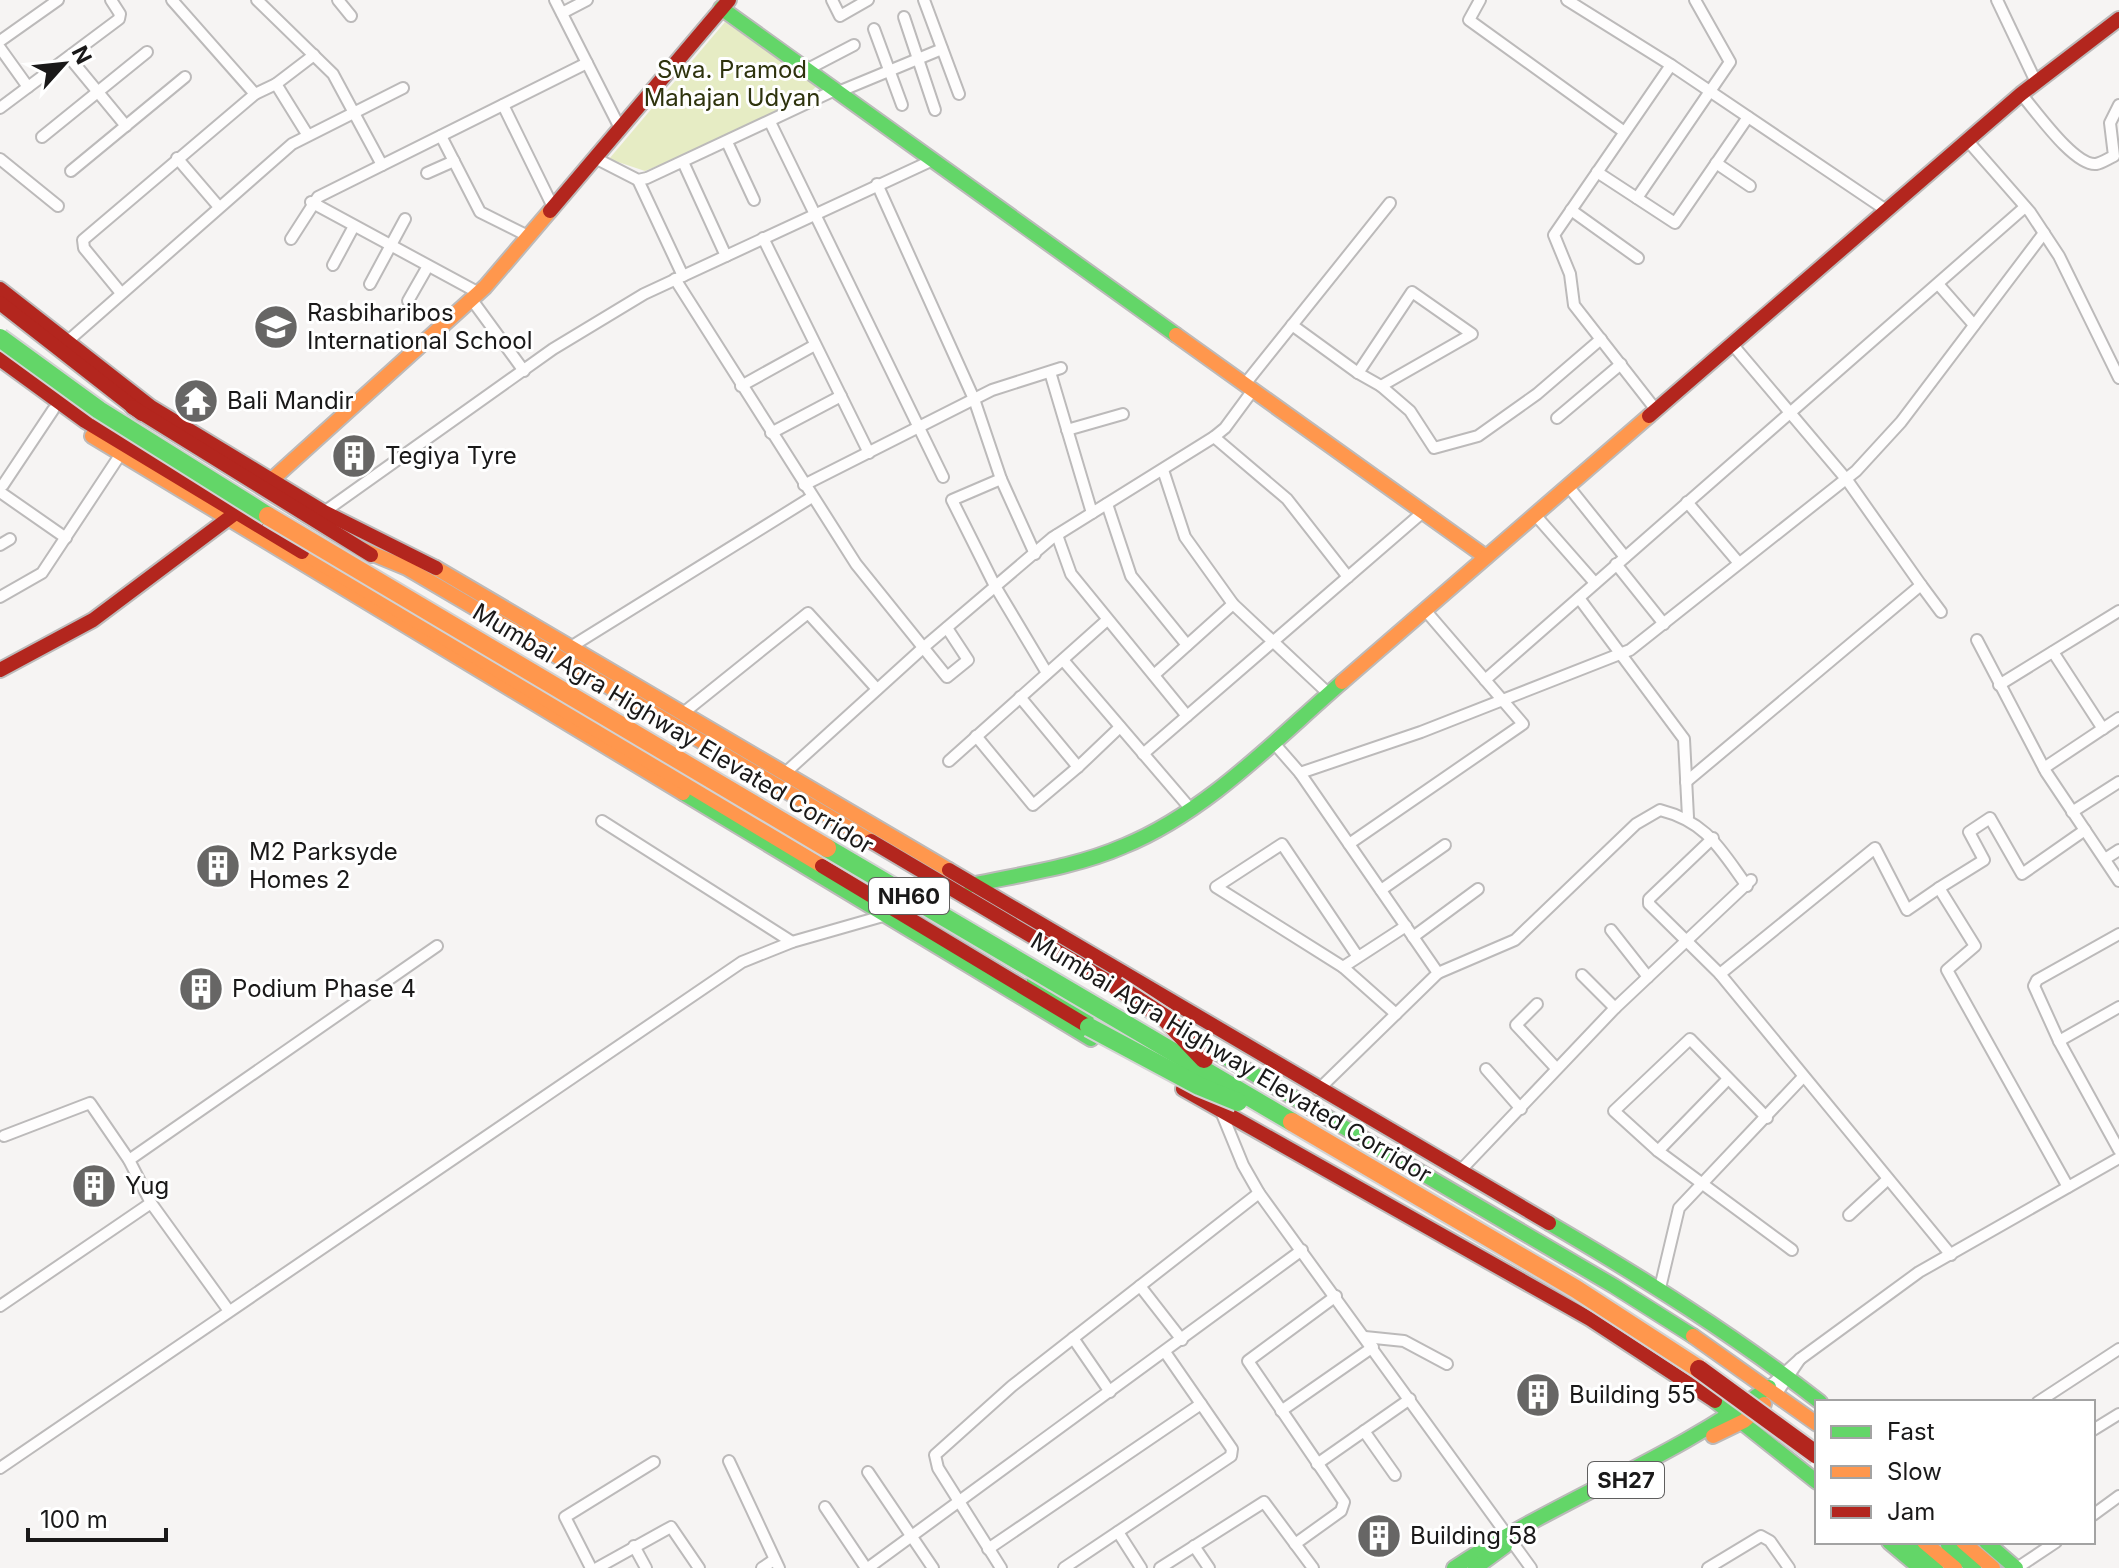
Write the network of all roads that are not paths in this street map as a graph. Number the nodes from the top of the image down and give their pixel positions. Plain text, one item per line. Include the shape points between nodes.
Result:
1 (58, 0) edge
2 (111, 0) edge
3 (172, 0) edge
4 (257, 0) edge
5 (338, 0) edge
6 (555, 0) edge
7 (587, 0) edge
8 (832, 0) edge
9 (868, 0) edge
10 (924, 0) edge
11 (1480, 0) edge
12 (1567, 0) edge
13 (1695, 0) edge
14 (1997, 0) edge
15 (725, 4) edge
16 (562, 13) junction
17 (351, 16) dead end
18 (904, 17) dead end
19 (2119, 19) edge
20 (874, 29) dead end
21 (0, 41) edge
22 (854, 45) dead end
23 (0, 48) edge
24 (942, 49) junction
25 (147, 52) dead end
26 (314, 55) junction
27 (69, 57) junction
28 (918, 59) junction
29 (587, 63) junction
30 (1671, 65) junction
31 (806, 70) junction
32 (889, 70) junction
33 (185, 77) dead end
34 (276, 84) junction
35 (28, 87) junction
36 (403, 88) dead end
37 (2029, 88) junction
38 (836, 91) junction
39 (1709, 91) junction
40 (98, 92) junction
41 (255, 94) junction
42 (959, 94) dead end
43 (503, 105) junction
44 (902, 105) dead end
45 (2119, 105) edge
46 (0, 108) edge
47 (935, 110) dead end
48 (355, 111) junction
49 (1748, 117) junction
50 (770, 122) junction
51 (126, 126) junction
52 (620, 128) junction
53 (1623, 131) junction
54 (307, 134) junction
55 (441, 136) junction
56 (42, 137) dead end
57 (1967, 140) junction
58 (727, 142) junction
59 (177, 158) junction
60 (595, 158) junction
61 (0, 159) edge
62 (933, 160) junction
63 (454, 161) junction
64 (683, 162) junction
65 (1716, 163) junction
66 (382, 165) junction
67 (71, 171) dead end
68 (1597, 172) junction
69 (427, 173) dead end
70 (638, 180) junction
71 (877, 184) junction
72 (1750, 186) dead end
73 (1637, 198) junction
74 (754, 200) dead end
75 (311, 202) junction
76 (1390, 203) dead end
77 (58, 206) dead end
78 (219, 207) junction
79 (553, 207) junction
80 (2025, 207) junction
81 (1571, 210) junction
82 (1886, 210) junction
83 (815, 214) junction
84 (405, 219) dead end
85 (354, 226) junction
86 (2044, 233) junction
87 (528, 236) junction
88 (763, 238) junction
89 (291, 239) dead end
90 (391, 246) junction
91 (726, 256) junction
92 (1638, 258) dead end
93 (333, 265) dead end
94 (428, 266) junction
95 (679, 278) junction
96 (370, 284) dead end
97 (1938, 284) junction
98 (0, 289) edge
99 (121, 293) junction
100 (475, 297) junction
101 (408, 301) dead end
102 (0, 303) edge
103 (0, 314) edge
104 (0, 321) edge
105 (1292, 325) junction
106 (1974, 325) junction
107 (0, 338) edge
108 (1601, 339) junction
109 (69, 340) junction
110 (1732, 344) junction
111 (815, 345) junction
112 (0, 346) edge
113 (0, 359) edge
114 (1621, 364) junction
115 (0, 371) edge
116 (524, 371) junction
117 (1358, 373) junction
118 (2119, 378) edge
119 (741, 386) junction
120 (1381, 386) junction
121 (1249, 387) junction
122 (841, 396) junction
123 (974, 399) junction
124 (53, 410) junction
125 (1656, 410) junction
126 (1789, 412) junction
127 (142, 414) junction
128 (1123, 414) dead end
129 (1557, 418) dead end
130 (919, 427) junction
131 (1067, 430) junction
132 (771, 433) junction
133 (1214, 437) junction
134 (869, 453) junction
135 (120, 455) junction
136 (1163, 470) junction
137 (943, 477) dead end
138 (1001, 479) junction
139 (1847, 480) junction
140 (266, 485) junction
141 (804, 485) junction
142 (1568, 486) junction
143 (2, 489) edge
144 (812, 497) junction
145 (1687, 502) junction
146 (1107, 504) junction
147 (324, 512) junction
148 (1423, 512) junction
149 (235, 513) junction
150 (1092, 513) junction
151 (1537, 517) junction
152 (1057, 535) junction
153 (66, 538) junction
154 (361, 549) junction
155 (1035, 554) junction
156 (1486, 557) junction
157 (1620, 561) junction
158 (1738, 562) junction
159 (1348, 577) junction
160 (1595, 583) junction
161 (1921, 585) junction
162 (995, 586) junction
163 (0, 597) edge
164 (1579, 598) junction
165 (1233, 604) junction
166 (1425, 610) junction
167 (2119, 611) edge
168 (1941, 612) dead end
169 (1106, 621) junction
170 (1664, 624) junction
171 (947, 628) junction
172 (1977, 640) dead end
173 (1274, 642) junction
174 (1187, 645) junction
175 (924, 647) junction
176 (569, 648) junction
177 (2053, 652) junction
178 (1622, 653) junction
179 (1063, 660) junction
180 (0, 670) edge
181 (1047, 673) junction
182 (1154, 675) junction
183 (1485, 680) junction
184 (1999, 685) junction
185 (877, 689) junction
186 (1329, 694) junction
187 (1020, 697) junction
188 (1503, 701) junction
189 (682, 714) junction
190 (1187, 716) junction
191 (2119, 718) edge
192 (1120, 727) junction
193 (2103, 729) junction
194 (976, 736) junction
195 (1273, 742) junction
196 (1143, 754) junction
197 (949, 761) dead end
198 (1078, 767) junction
199 (2044, 768) junction
200 (1300, 773) junction
201 (784, 774) junction
202 (1686, 782) junction
203 (2119, 782) edge
204 (1189, 807) junction
205 (2072, 812) junction
206 (1688, 817) junction
207 (602, 821) dead end
208 (2085, 830) junction
209 (1713, 838) junction
210 (1349, 844) junction
211 (1445, 845) dead end
212 (2119, 850) edge
213 (2105, 859) junction
214 (2119, 881) edge
215 (971, 885) junction
216 (1939, 888) junction
217 (1478, 889) dead end
218 (1381, 890) junction
219 (883, 916) junction
220 (1406, 926) junction
221 (1611, 930) dead end
222 (2119, 934) edge
223 (1413, 937) junction
224 (792, 942) junction
225 (1689, 942) junction
226 (437, 946) dead end
227 (1358, 957) junction
228 (1343, 967) junction
229 (1438, 973) junction
230 (1720, 974) junction
231 (1582, 975) dead end
232 (1648, 977) junction
233 (1537, 1004) dead end
234 (2119, 1007) edge
235 (1615, 1008) junction
236 (1396, 1014) junction
237 (2059, 1041) junction
238 (1204, 1059) junction
239 (1556, 1068) junction
240 (1486, 1069) dead end
241 (1803, 1077) junction
242 (1728, 1079) junction
243 (1318, 1090) junction
244 (1261, 1104) junction
245 (1219, 1107) junction
246 (1521, 1109) junction
247 (1767, 1118) junction
248 (4, 1136) dead end
249 (2119, 1150) edge
250 (1658, 1151) junction
251 (2119, 1158) edge
252 (129, 1160) junction
253 (1459, 1172) junction
254 (1888, 1179) junction
255 (1703, 1184) junction
256 (2068, 1187) junction
257 (1259, 1193) junction
258 (151, 1203) junction
259 (1849, 1215) dead end
260 (1302, 1250) junction
261 (1792, 1250) dead end
262 (1951, 1255) junction
263 (1140, 1286) junction
264 (1660, 1288) junction
265 (1336, 1296) junction
266 (0, 1306) edge
267 (229, 1311) junction
268 (1365, 1337) junction
269 (1073, 1338) junction
270 (1182, 1340) junction
271 (1373, 1347) junction
272 (2119, 1349) edge
273 (1165, 1352) junction
274 (1447, 1364) dead end
275 (1786, 1374) junction
276 (1773, 1390) junction
277 (1110, 1392) junction
278 (2053, 1398) edge
279 (1410, 1399) junction
280 (1818, 1400) edge
281 (1201, 1404) junction
282 (1281, 1411) junction
283 (1744, 1414) junction
284 (2119, 1414) edge
285 (1815, 1422) edge
286 (2095, 1429) edge
287 (1364, 1431) junction
288 (1815, 1437) edge
289 (1815, 1454) edge
290 (729, 1461) dead end
291 (654, 1462) dead end
292 (1317, 1464) junction
293 (1815, 1466) edge
294 (0, 1468) edge
295 (868, 1472) dead end
296 (1395, 1475) dead end
297 (1815, 1480) edge
298 (2118, 1497) edge
299 (958, 1502) junction
300 (825, 1507) dead end
301 (2095, 1514) edge
302 (1118, 1532) junction
303 (911, 1536) junction
304 (1510, 1536) junction
305 (1295, 1544) junction
306 (1892, 1544) edge
307 (1907, 1544) edge
308 (1926, 1544) edge
309 (1947, 1544) edge
310 (1965, 1544) edge
311 (1988, 1544) edge
312 (2053, 1544) edge
313 (634, 1546) junction
314 (1194, 1546) junction
315 (988, 1549) junction
316 (777, 1564) edge
317 (589, 1567) edge
318 (646, 1568) edge
319 (699, 1568) edge
320 (762, 1568) edge
321 (867, 1568) edge
322 (933, 1568) edge
323 (1001, 1568) edge
324 (1064, 1568) edge
325 (1141, 1568) edge
326 (1160, 1568) edge
327 (1209, 1568) edge
328 (1313, 1568) edge
329 (1454, 1568) edge
330 (1475, 1568) edge
331 (1531, 1568) edge
332 (1708, 1568) edge
333 (1789, 1568) edge
334 (1922, 1568) edge
335 (1955, 1568) edge
336 (1974, 1568) edge
337 (1993, 1568) edge
338 (2017, 1568) edge

1 - 21 street
2 - 27 street via 119,19
3 - 41 street
4 - 26 street
5 - 17 street
6 - 16 street
7 - 16 street
8 - 9 street via 840,16
10 - 24 street
11 - 53 street via 1469,20
12 - 30 street
13 - 39 street via 1730,62
14 - 37 street
15 - 31 main road
15 - 52 main road
16 - 29 street
18 - 28 street
19 - 37 main road
20 - 32 street
22 - 31 street
23 - 35 street
24 - 28 street
24 - 42 street
25 - 40 street
26 - 34 street
26 - 48 street via 333,74
27 - 35 street
27 - 40 street
28 - 32 street
28 - 47 street
29 - 43 street
29 - 52 street
30 - 39 street
30 - 53 street
31 - 38 main road
32 - 38 street
32 - 44 street
33 - 51 street
34 - 41 street
34 - 54 street
35 - 46 street
36 - 48 street
37 - 45 street via 2072,152 2097,164 2114,156 2110,123
37 - 57 main road
38 - 50 street
38 - 62 main road
39 - 49 street
39 - 73 street
40 - 51 street
40 - 56 street
41 - 59 street
43 - 55 street
43 - 79 street
48 - 54 street
48 - 66 street
49 - 65 street
49 - 82 street
50 - 58 street
50 - 83 street
51 - 67 street
52 - 60 main road
53 - 68 street
54 - 78 street
55 - 63 street
55 - 66 street
57 - 80 street
57 - 82 main road
58 - 64 street
58 - 74 street
59 - 78 street
59 - 99 street via 83,240
60 - 70 street
60 - 79 main road
61 - 77 street
62 - 71 street
62 - 121 main road
63 - 69 street
63 - 87 street via 480,212
64 - 70 street
64 - 91 street
65 - 72 street
65 - 73 street via 1675,223
66 - 75 street
68 - 73 street
68 - 81 street
70 - 95 street
71 - 83 street
71 - 123 street
75 - 85 street
75 - 89 street
76 - 105 street
78 - 99 street
79 - 87 main road
80 - 86 street
80 - 97 street
81 - 92 street
81 - 108 street via 1554,235 1570,274 1574,305
82 - 110 main road
83 - 88 street
83 - 130 street
84 - 90 street
85 - 90 street
85 - 93 street
86 - 106 street
86 - 118 street
87 - 100 main road
88 - 91 street
88 - 111 street
90 - 94 street
90 - 96 street
91 - 95 street
94 - 100 street
94 - 101 street
95 - 116 street via 595,323
95 - 119 street
97 - 106 street
97 - 126 street
98 - 109 main road
99 - 109 street
100 - 116 street
100 - 140 main road
102 - 127 main road
103 - 127 main road
104 - 238 main road, Mumbai Agra Highway Elevated Corridor / NH60, bridge via 106,399 266,501
105 - 117 street
105 - 121 street
106 - 139 street via 1901,422
107 - 244 main road, Mumbai Agra Highway Elevated Corridor / NH60, bridge via 99,410 330,555
108 - 114 street
108 - 120 street via 1478,436 1434,448 1410,411
109 - 140 main road via 115,382
110 - 125 main road
110 - 126 street
111 - 119 street
111 - 122 street
112 - 149 main road
113 - 149 main road via 85,421
114 - 125 street
114 - 129 street
115 - 124 main road
116 - 147 street
117 - 120 street
117 - 120 street via 1412,292 1472,334
119 - 132 street
121 - 133 street
121 - 148 main road
122 - 132 street
122 - 134 street
123 - 130 street
123 - 131 street via 1056,370
123 - 138 street
124 - 135 main road
124 - 143 street
125 - 142 main road
126 - 139 street
126 - 145 street
127 - 140 main road
128 - 131 street
130 - 134 street
130 - 137 street
131 - 150 street
132 - 141 street
133 - 136 street
133 - 159 street via 1287,499
134 - 141 street
135 - 149 main road
135 - 153 street
136 - 146 street
136 - 165 street via 1185,537
138 - 155 street
138 - 162 street via 952,500
139 - 158 street
139 - 161 street
140 - 147 main road
140 - 149 main road
140 - 154 main road
141 - 144 street
142 - 151 main road
142 - 157 street
143 - 153 street
144 - 175 street via 856,564
144 - 176 street
145 - 157 street
145 - 158 street
146 - 150 street
146 - 174 street via 1131,576
147 - 176 main road via 444,572
148 - 156 main road
148 - 159 street
149 - 180 main road via 93,620
149 - 219 main road
149 - 244 main road, bridge via 1089,1027 1199,1086 1238,1102
149 - 283 main road via 1587,1303
150 - 152 street
151 - 156 main road
151 - 160 street
152 - 155 street
152 - 169 street via 1071,574
153 - 163 street via 42,573
154 - 238 main road, bridge via 407,568 1116,986 1165,1018
154 - 276 main road via 1600,1278
155 - 162 street
156 - 166 main road
157 - 160 street
157 - 170 street
158 - 170 street
159 - 173 street
160 - 164 street
161 - 168 street
161 - 202 street
162 - 171 street
162 - 181 street
164 - 178 street
164 - 183 street
165 - 173 street
165 - 174 street
166 - 183 street
166 - 186 main road
167 - 177 street
169 - 179 street
169 - 182 street
170 - 178 street
171 - 175 street
171 - 175 street via 968,660 947,677
172 - 184 street
173 - 186 street
173 - 190 street
174 - 182 street
175 - 185 street
176 - 189 main road
177 - 184 street
177 - 193 street
178 - 188 street
178 - 202 street via 1684,739
179 - 181 street
179 - 192 street
181 - 187 street
182 - 190 street
183 - 188 street
184 - 199 street
185 - 189 street via 808,613
185 - 201 street
186 - 195 main road
187 - 194 street
187 - 198 street
188 - 200 street
188 - 210 street via 1523,724
189 - 201 main road
190 - 196 street
191 - 193 street
192 - 196 street
192 - 198 street
193 - 199 street
194 - 197 street
194 - 198 street via 1033,805
195 - 200 street
195 - 204 main road
196 - 204 street
199 - 205 street
200 - 210 street
201 - 215 main road
202 - 206 street
203 - 205 street
204 - 215 main road via 1122,847
205 - 208 street
206 - 209 street
206 - 229 street via 1660,810 1636,824 1515,940
207 - 224 street
208 - 213 street
208 - 216 street via 2022,874 1990,818 1969,832 1984,860
209 - 225 street via 1749,883
209 - 225 street via 1648,901
210 - 218 street
211 - 218 street
212 - 213 street
213 - 214 street
215 - 243 main road
216 - 230 street via 1907,910 1875,848
216 - 256 street via 1975,946 1947,970
217 - 223 street
218 - 220 street
219 - 224 street
219 - 245 main road via 1049,1016
220 - 223 street
220 - 227 street
221 - 232 street
222 - 237 street via 2035,983
223 - 229 street
224 - 267 street via 730,970
225 - 230 street
225 - 232 street
226 - 252 street
227 - 228 street
227 - 228 street via 1282,844 1216,887
228 - 236 street
229 - 236 street
230 - 241 street
231 - 235 street
232 - 235 street
233 - 239 street via 1516,1025
234 - 237 street
235 - 239 street
236 - 243 street
237 - 249 street
238 - 288 main road, Mumbai Agra Highway Elevated Corridor / NH60 via 1628,1306
239 - 246 street
240 - 246 street
241 - 247 street
241 - 254 street
242 - 247 street
242 - 250 street
242 - 250 street via 1690,1039 1614,1111
243 - 253 main road
244 - 289 main road, Mumbai Agra Highway Elevated Corridor / NH60, bridge via 1626,1321
245 - 257 street
245 - 283 main road via 1590,1319
246 - 253 street
247 - 255 street
248 - 252 street via 90,1103
250 - 255 street
251 - 256 street
252 - 258 street
253 - 264 main road
254 - 259 street
254 - 262 street
255 - 261 street
255 - 264 street via 1679,1208
256 - 262 street
257 - 260 street
257 - 263 street
258 - 266 street
258 - 267 street
260 - 265 street
260 - 270 street
262 - 275 street via 1919,1272
263 - 269 street
263 - 270 street
264 - 275 main road
265 - 268 street
265 - 282 street via 1248,1361
267 - 294 street
268 - 271 street
268 - 274 street via 1404,1341
269 - 277 street
269 - 299 street via 935,1455
270 - 273 street
271 - 279 street
271 - 282 street
272 - 278 street
273 - 277 street
273 - 281 street
275 - 276 street
275 - 280 main road
276 - 283 main road, SH27
276 - 285 main road
277 - 299 street
279 - 287 street
279 - 304 street
281 - 302 street via 1232,1449 1231,1456
281 - 315 street
282 - 292 street
283 - 293 main road
283 - 297 main road
283 - 304 main road, SH27
284 - 286 street
287 - 292 street
287 - 296 street
290 - 316 street
291 - 317 street via 565,1517
292 - 305 street via 1344,1507
295 - 303 street
298 - 301 street
299 - 303 street
299 - 315 street
300 - 321 street
302 - 324 street
302 - 325 street
303 - 321 street
303 - 322 street
304 - 329 main road, SH27
304 - 330 main road, SH27
304 - 331 street
305 - 314 street via 1264,1502
305 - 328 street
306 - 334 main road
307 - 334 main road
308 - 335 main road
309 - 336 main road
310 - 337 main road
311 - 338 main road
312 - 338 street
313 - 317 street
313 - 318 street
313 - 319 street via 671,1527
314 - 326 street
314 - 327 street
315 - 323 street
316 - 320 street
332 - 333 street via 1761,1536

